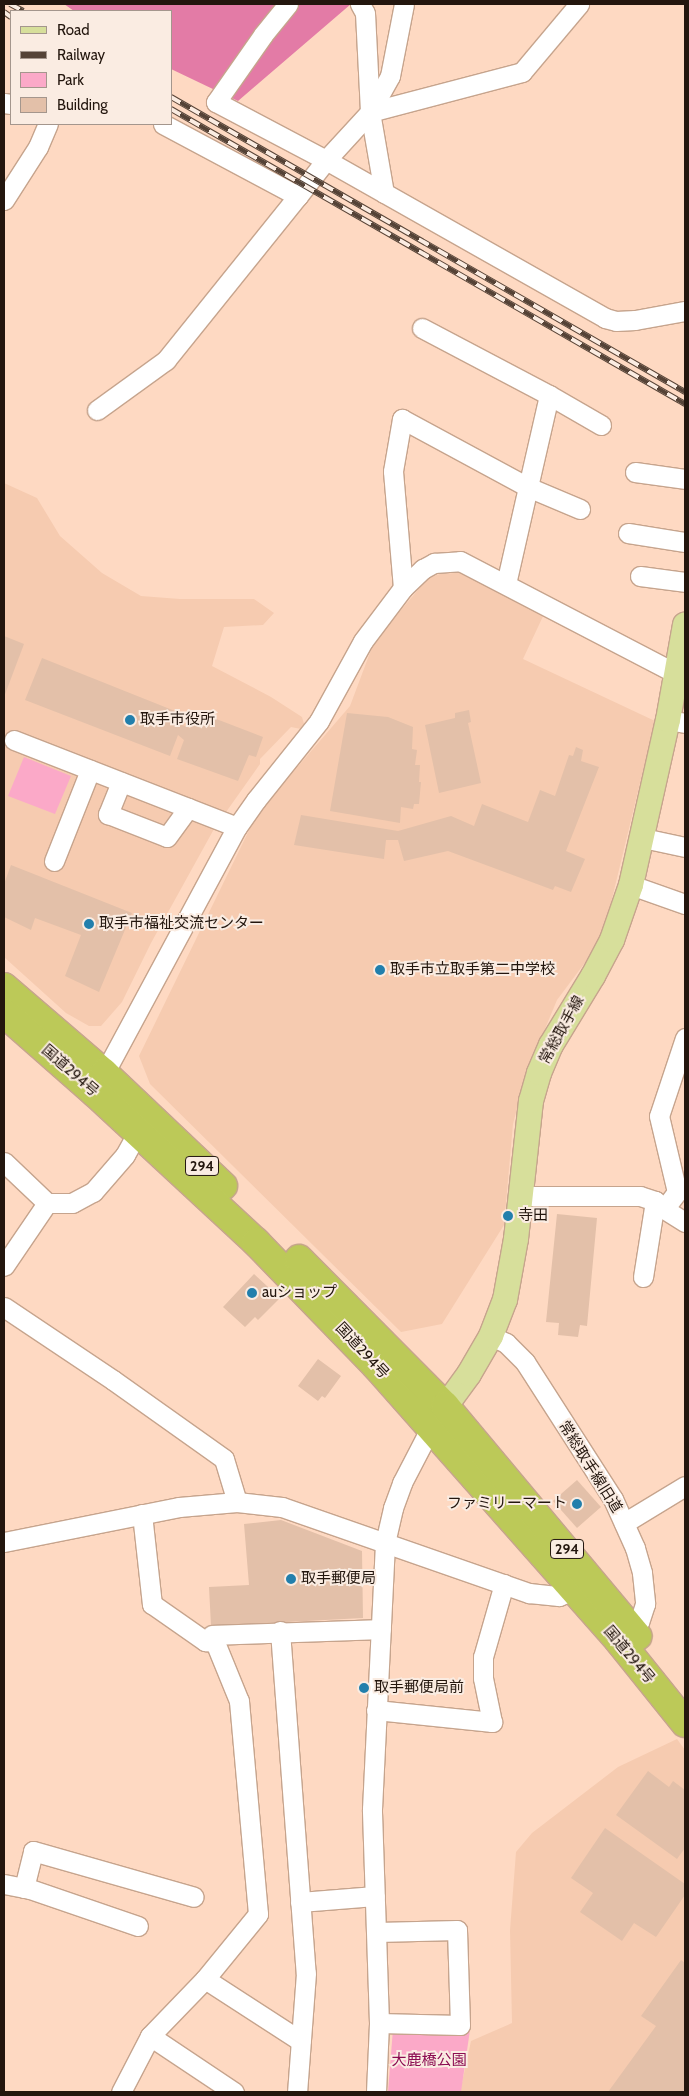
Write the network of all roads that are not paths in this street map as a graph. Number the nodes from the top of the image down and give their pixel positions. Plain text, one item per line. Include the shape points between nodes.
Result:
1 (288, 4) edge
2 (360, 4) edge
3 (404, 4) edge
4 (579, 4) edge
5 (370, 112) junction
6 (48, 125) edge
7 (165, 125) edge
8 (326, 160) junction
9 (384, 193) junction
10 (298, 196) junction
11 (4, 200) edge
12 (685, 311) edge
13 (422, 328) dead end
14 (549, 395) junction
15 (97, 410) dead end
16 (601, 425) dead end
17 (635, 472) dead end
18 (685, 479) edge
19 (528, 487) junction
20 (580, 510) dead end
21 (628, 533) dead end
22 (685, 542) edge
23 (640, 576) dead end
24 (685, 582) edge
25 (506, 584) junction
26 (403, 588) junction
27 (685, 625) edge
28 (677, 674) junction
29 (677, 722) edge
30 (14, 740) dead end
31 (90, 770) junction
32 (121, 782) junction
33 (188, 808) junction
34 (237, 828) junction
35 (643, 838) junction
36 (685, 847) edge
37 (54, 861) dead end
38 (631, 886) junction
39 (685, 904) edge
40 (4, 987) edge
41 (4, 1013) edge
42 (685, 1038) edge
43 (99, 1083) junction
44 (138, 1132) junction
45 (4, 1162) edge
46 (522, 1196) junction
47 (47, 1203) junction
48 (659, 1205) junction
49 (685, 1222) edge
50 (4, 1266) edge
51 (643, 1277) dead end
52 (4, 1307) edge
53 (491, 1336) junction
54 (438, 1417) junction
55 (685, 1486) edge
56 (237, 1502) junction
57 (142, 1514) junction
58 (624, 1523) junction
59 (4, 1542) edge
60 (385, 1543) junction
61 (504, 1584) junction
62 (573, 1590) junction
63 (380, 1629) junction
64 (280, 1631) junction
65 (627, 1638) junction
66 (215, 1642) junction
67 (685, 1695) edge
68 (376, 1710) junction
69 (685, 1723) edge
70 (4, 1884) edge
71 (24, 1888) junction
72 (375, 1896) junction
73 (194, 1897) dead end
74 (300, 1902) junction
75 (138, 1926) dead end
76 (377, 1932) junction
77 (205, 1979) junction
78 (379, 2023) junction
79 (150, 2036) junction
80 (300, 2041) junction
81 (121, 2092) edge
82 (234, 2092) edge
83 (297, 2092) edge
84 (376, 2092) edge

1 - 8 street via 216,102
2 - 5 street via 365,13
3 - 5 street via 390,76
4 - 5 street via 522,72
5 - 8 street
5 - 9 street
6 - 11 street via 38,147
7 - 10 street
8 - 9 street
8 - 10 street
9 - 12 street via 605,318 636,320
10 - 15 street via 166,360
13 - 14 street
14 - 16 street
14 - 19 street
17 - 18 street
19 - 20 street
19 - 25 street
19 - 26 street via 402,419 393,471
21 - 22 street
23 - 24 street
25 - 26 street via 460,561 448,560 423,569
25 - 28 street
26 - 34 street via 363,641 319,721
27 - 28 main road, 常総取手線
28 - 29 main road, 常総取手線
29 - 35 main road, 常総取手線
30 - 31 street
31 - 32 street
31 - 37 street
32 - 33 street
32 - 33 street via 108,814 167,837
33 - 34 street
34 - 43 street
35 - 36 street
35 - 38 main road, 常総取手線
38 - 39 street
38 - 46 main road, 常総取手線 via 612,940 551,1045 539,1073 531,1101
40 - 43 highway, 国道294号 / 294
41 - 43 highway, 国道294号 / 294
42 - 48 street via 659,1116 677,1192
43 - 44 highway, 国道294号 / 294
43 - 54 highway, 国道294号 / 294 via 247,1208
44 - 47 street via 125,1155 93,1192 72,1203
44 - 54 highway, 国道294号 / 294 via 256,1242 377,1367
45 - 47 street
46 - 48 street via 640,1196
46 - 53 main road, 常総取手線 via 512,1269 505,1300
47 - 50 street
48 - 49 street
48 - 51 street
52 - 56 street via 224,1459
53 - 54 main road, 常総取手線
53 - 58 street, 常総取手線旧道 via 518,1353 613,1499
54 - 60 street via 402,1483
54 - 62 highway, 国道294号 / 294
54 - 65 highway, 国道294号 / 294
55 - 58 street
56 - 57 street
56 - 60 street via 282,1507
57 - 59 street
57 - 66 street via 152,1604 205,1641
58 - 65 street, 常総取手線旧道 via 635,1548 645,1595 640,1622
60 - 61 street
60 - 63 street
61 - 62 street via 543,1596 559,1596
61 - 68 street via 483,1657 483,1678 492,1722
62 - 65 highway, 国道294号 / 294
63 - 64 street
63 - 68 street
64 - 66 street via 212,1635
64 - 74 street
65 - 67 highway, 国道294号 / 294
65 - 69 highway, 国道294号 / 294
66 - 77 street via 239,1701 258,1914
68 - 72 street via 372,1810
70 - 71 street
71 - 73 street via 33,1851
71 - 75 street
72 - 74 street
72 - 76 street
74 - 80 street via 306,1973
76 - 78 street
76 - 78 street via 457,1930 460,2025
77 - 79 street
77 - 80 street
78 - 84 street
79 - 81 street
79 - 82 street
80 - 83 street

